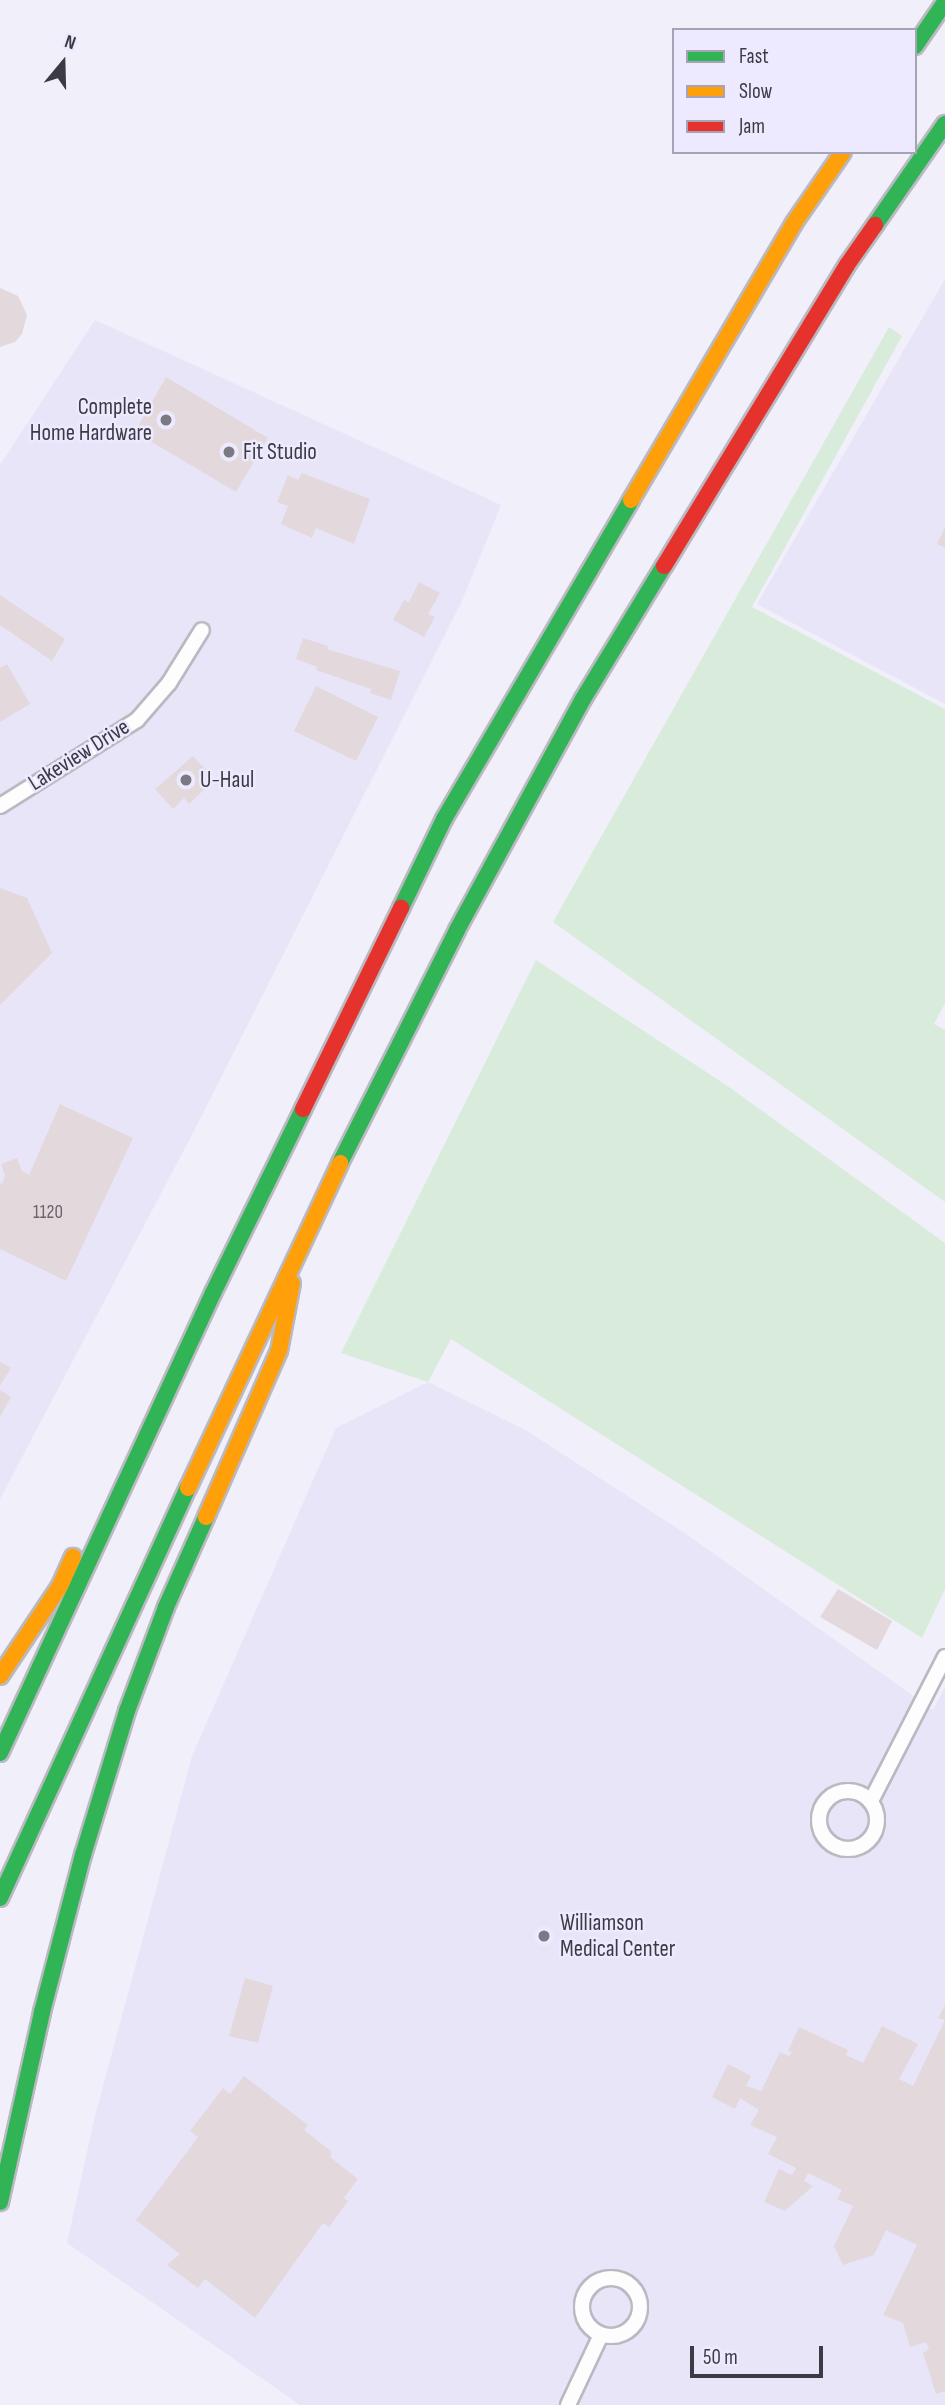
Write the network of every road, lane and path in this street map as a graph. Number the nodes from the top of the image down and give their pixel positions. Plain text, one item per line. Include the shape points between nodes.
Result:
1 (945, 2) edge
2 (917, 43) edge
3 (945, 124) edge
4 (842, 154) edge
5 (202, 630) dead end
6 (0, 806) edge
7 (300, 1244) junction
8 (213, 1293) junction
9 (945, 1657) edge
10 (0, 1676) edge
11 (0, 1753) edge
12 (871, 1801) junction
13 (0, 1898) edge
14 (0, 2202) edge
15 (601, 2335) junction
16 (568, 2405) edge

1 - 2 highway
3 - 7 highway via 848,265 583,699 457,930
4 - 8 highway via 794,223 444,819
5 - 6 street, Lakeview Drive via 169,683 136,720
7 - 13 highway
7 - 14 highway via 279,1351 166,1607 127,1711 42,2012
8 - 10 highway via 117,1463 60,1586
8 - 11 highway
9 - 12 street
12 - 12 street via 851,1790 831,1795 818,1813 822,1835 839,1848 861,1846 877,1822
15 - 15 street via 621,2335 630,2330 639,2314 639,2297 620,2279 603,2278 584,2294 583,2318
15 - 16 street

